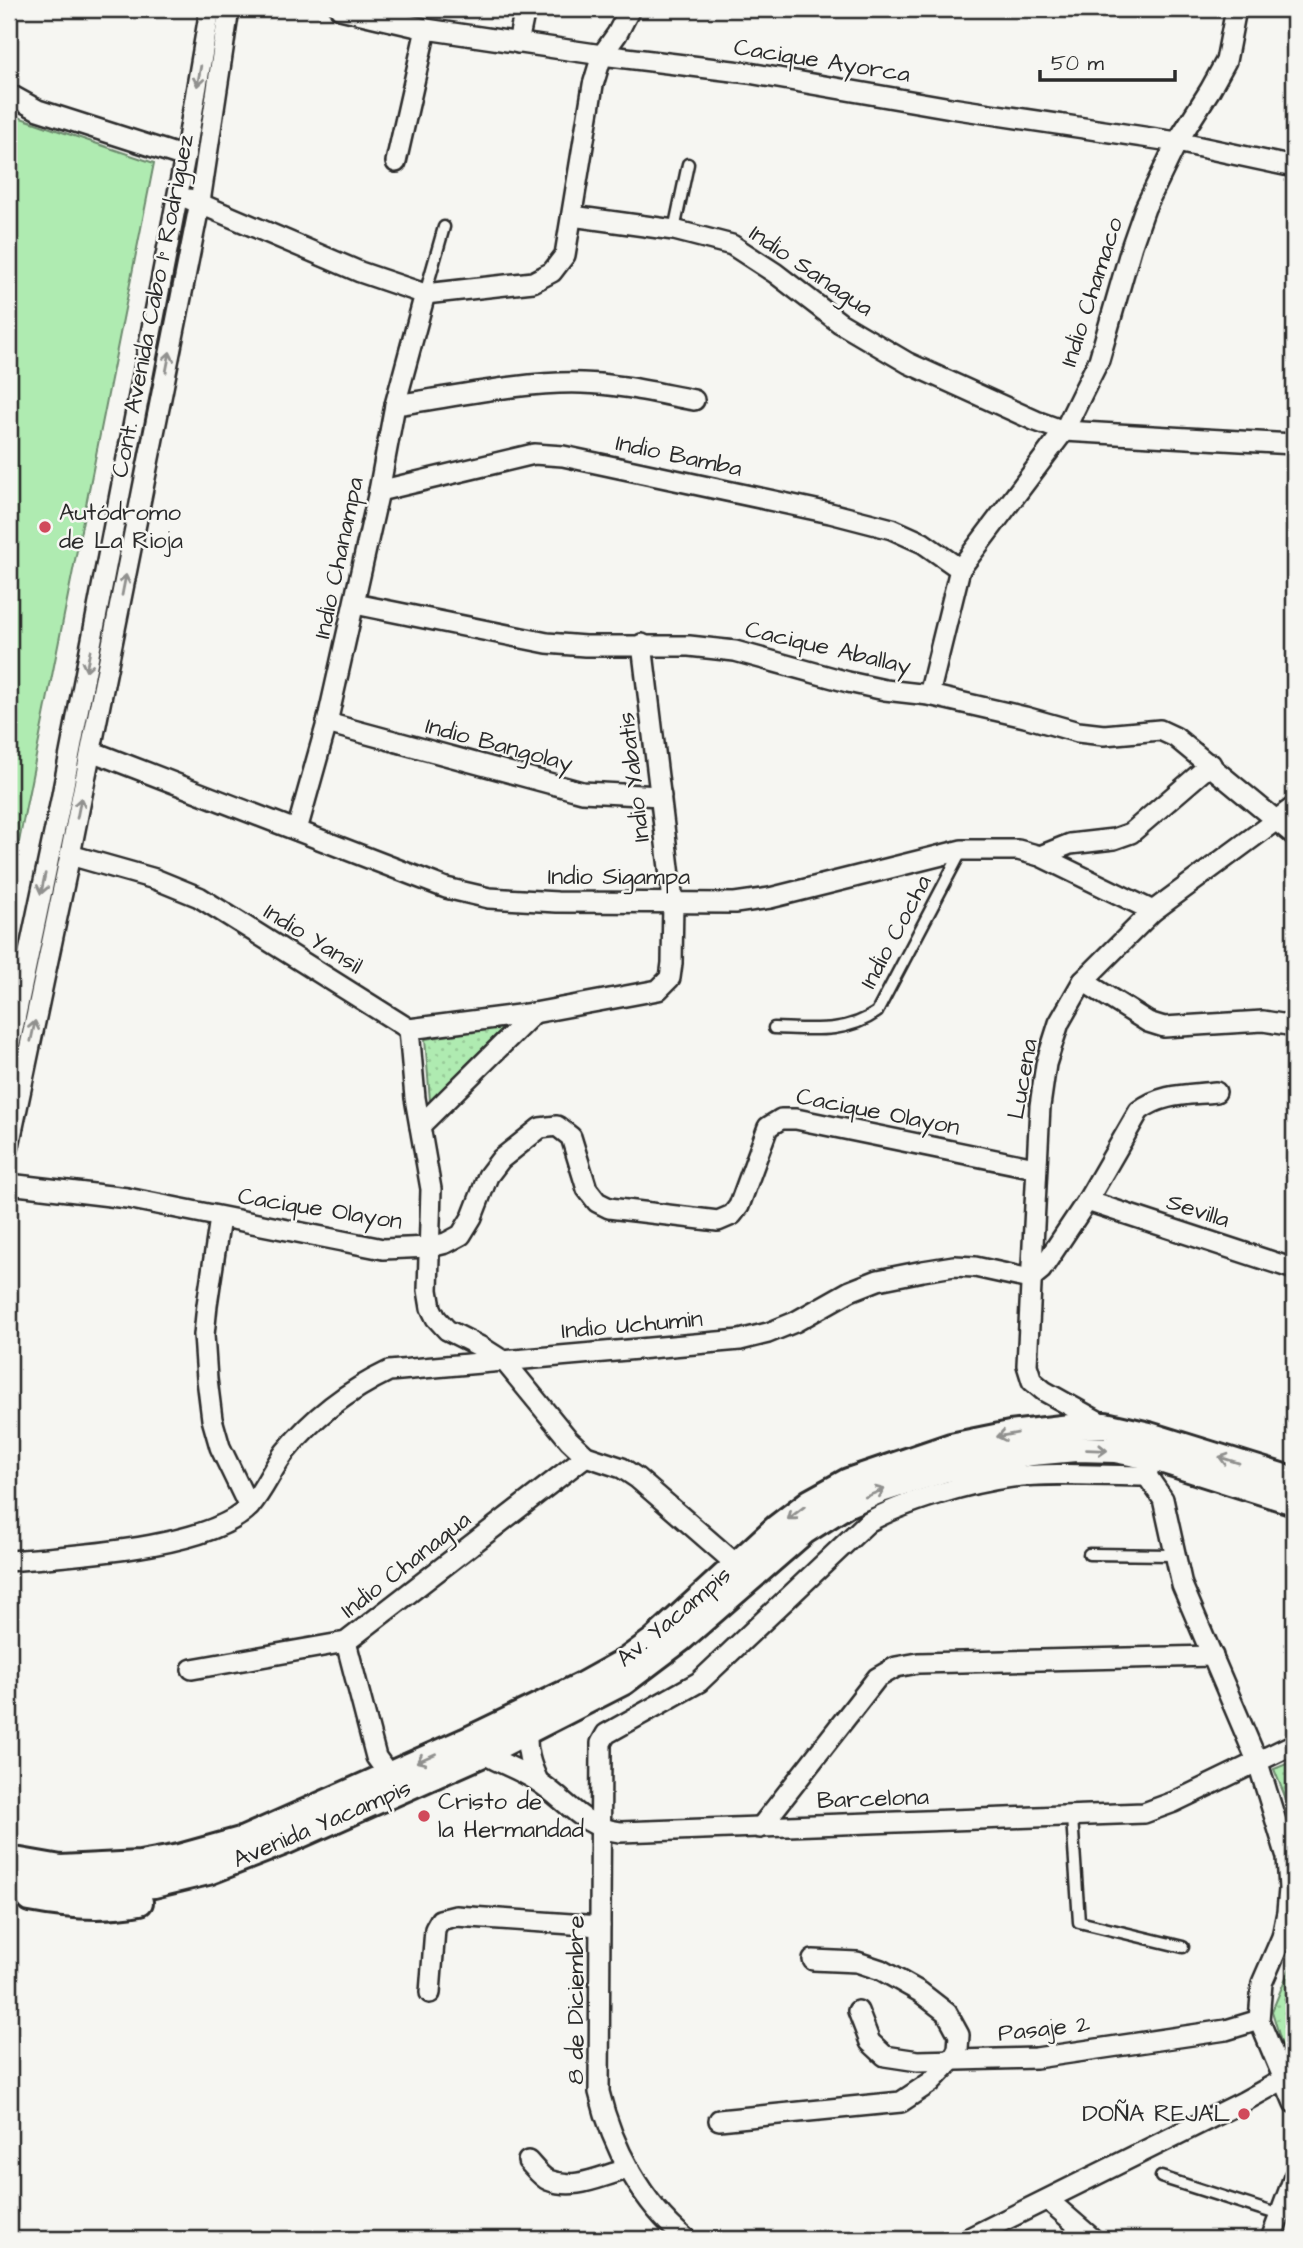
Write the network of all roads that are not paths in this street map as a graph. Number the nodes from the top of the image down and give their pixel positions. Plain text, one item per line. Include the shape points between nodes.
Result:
1 (210, 9) edge
2 (229, 9) edge
3 (341, 9) edge
4 (525, 9) edge
5 (630, 9) edge
6 (1236, 9) edge
7 (392, 14) edge
8 (426, 29) junction
9 (518, 43) junction
10 (602, 55) junction
11 (9, 94) edge
12 (1177, 142) junction
13 (185, 157) junction
14 (396, 162) dead end
15 (688, 164) dead end
16 (1294, 167) edge
17 (177, 196) junction
18 (200, 202) junction
19 (572, 216) junction
20 (444, 227) dead end
21 (674, 230) junction
22 (425, 294) junction
23 (694, 400) dead end
24 (395, 405) junction
25 (1064, 431) junction
26 (1294, 444) edge
27 (379, 491) junction
28 (960, 569) junction
29 (355, 604) junction
30 (642, 644) junction
31 (929, 695) junction
32 (327, 723) junction
33 (91, 751) junction
34 (1211, 764) junction
35 (661, 796) junction
36 (1294, 807) edge
37 (1277, 821) junction
38 (297, 830) junction
39 (1294, 835) edge
40 (962, 850) junction
41 (70, 855) junction
42 (1040, 856) junction
43 (673, 901) junction
44 (1153, 911) junction
45 (1083, 981) junction
46 (534, 1013) junction
47 (1294, 1026) edge
48 (774, 1028) dead end
49 (410, 1029) junction
50 (9, 1048) edge
51 (1216, 1092) dead end
52 (420, 1126) junction
53 (9, 1146) edge
54 (1035, 1168) junction
55 (9, 1184) edge
56 (1087, 1201) junction
57 (220, 1218) junction
58 (430, 1247) junction
59 (1294, 1269) edge
60 (1030, 1279) junction
61 (505, 1362) junction
62 (1105, 1425) junction
63 (586, 1456) junction
64 (1149, 1466) junction
65 (1294, 1480) edge
66 (1294, 1502) edge
67 (249, 1507) junction
68 (1089, 1554) dead end
69 (1174, 1555) junction
70 (9, 1561) edge
71 (737, 1565) junction
72 (346, 1642) junction
73 (1213, 1656) junction
74 (191, 1668) dead end
75 (527, 1731) junction
76 (1294, 1744) edge
77 (474, 1747) junction
78 (1258, 1763) junction
79 (388, 1775) junction
80 (538, 1781) junction
81 (414, 1784) junction
82 (1072, 1817) junction
83 (760, 1828) junction
84 (601, 1829) junction
85 (287, 1841) junction
86 (9, 1859) edge
87 (9, 1881) edge
88 (9, 1895) edge
89 (600, 1926) junction
90 (1183, 1947) dead end
91 (813, 1960) dead end
92 (430, 1993) dead end
93 (858, 2011) dead end
94 (1259, 2020) junction
95 (952, 2060) junction
96 (1289, 2076) edge
97 (1294, 2103) edge
98 (719, 2120) dead end
99 (528, 2161) dead end
100 (629, 2168) junction
101 (1161, 2177) dead end
102 (1294, 2177) edge
103 (1048, 2200) junction
104 (1280, 2215) junction
105 (687, 2239) edge
106 (967, 2239) edge
107 (1093, 2239) edge
108 (1271, 2239) edge

1 -> 13 street, Cont. Avenida Cabo 1° Rodriguez
2 - 18 street, Cont. Avenida Cabo 1° Rodriguez
3 - 7 street, Cacique Ayorca
4 - 9 street
5 - 10 street
6 - 12 street, Indio Chamaco via 1226,61
7 - 8 street, Cacique Ayorca
8 - 9 street, Cacique Ayorca
8 - 14 street
9 - 10 street, Cacique Ayorca
10 - 12 street, Cacique Ayorca via 749,73
10 - 19 street
11 - 13 street via 38,110
12 - 16 street, Cacique Ayorca
12 - 25 street, Indio Chamaco via 1145,208 1098,360
13 - 17 street, Cont. Avenida Cabo 1° Rodriguez
15 - 21 lane
17 - 18 street
17 -> 50 street, Cont. Avenida Cabo 1° Rodriguez
18 - 22 street via 360,272
33 -> 18 street, Cont. Avenida Cabo 1° Rodriguez
19 - 21 street, Indio Sanagua
19 - 22 street via 565,254 552,272 533,282
20 - 22 lane
21 - 25 street, Indio Sanagua via 732,245 840,323 908,363
22 - 24 street, Indio Chanampa
23 - 24 street via 625,386 580,383
24 - 27 street, Indio Chanampa
25 - 26 street, Indio Sanagua
25 - 28 street, Indio Chamaco
27 - 28 street, Indio Bamba via 534,454 563,456 892,529 923,543
27 - 29 street, Indio Chanampa
28 - 31 street, Indio Chamaco
29 - 30 street, Cacique Aballay via 547,643
29 - 32 street, Indio Chanampa
30 - 31 street, Cacique Aballay via 735,651 848,682
30 - 35 street, Indio Yabatis
31 - 34 street, Cacique Aballay via 1078,732 1104,735 1160,730
32 - 35 street, Indio Bangolay via 582,792
32 - 38 street, Indio Chanampa
33 - 38 street, Indio Sigampa
41 -> 33 street, Cont. Avenida Cabo 1° Rodriguez
34 - 37 street, Cacique Aballay
34 - 42 street via 1131,833
35 - 43 street, Indio Yabatis
36 - 37 street, Lucena
37 - 39 street, Cacique Aballay
37 - 44 street, Lucena
38 - 43 street, Indio Sigampa via 446,888 489,898
40 - 42 street, Indio Sigampa via 995,848
40 - 43 street, Indio Sigampa via 770,898 735,903
40 - 48 lane, Indio Cocha via 877,1012 862,1023 827,1029
41 - 49 street, Indio Yansil via 199,897
53 -> 41 street, Cont. Avenida Cabo 1° Rodriguez
42 - 44 street, Indio Sigampa
43 - 46 street, Indio Yabatis via 670,978 658,990
44 - 45 street, Lucena
45 - 47 street via 1148,1022 1164,1027 1262,1021
45 - 54 street, Lucena via 1059,1023 1046,1064
46 - 49 street
46 - 52 street
49 - 52 street
51 - 56 street via 1167,1096 1148,1103
52 - 58 street via 430,1189
54 - 58 street, Cacique Olayon via 781,1119 768,1127 739,1206 718,1221 609,1208 597,1202 587,1189 571,1137 557,1126 540,1128 501,1159 488,1176 461,1235
54 - 60 street, Lucena
55 - 57 street, Cacique Olayon via 127,1198
56 - 59 street, Sevilla
56 - 60 street via 1041,1270
57 - 58 street, Cacique Olayon via 383,1249
57 - 67 street via 206,1305 207,1379 219,1447
58 - 61 street via 428,1290 436,1318 447,1330
60 - 61 street, Indio Uchumin via 954,1266 878,1280 795,1322 740,1340
60 - 62 street, Lucena via 1027,1365 1032,1381
61 - 63 street
61 - 67 street, Indio Uchumin via 389,1371 358,1386 306,1429
65 -> 62 street, Av. Yacampis
62 -> 71 street, Av. Yacampis via 1010,1434 951,1446 859,1477 810,1502
63 - 71 street via 637,1478
63 - 72 street, Indio Chanagua
64 - 66 street, Avenida Yacampis
64 - 69 street via 1169,1519
75 -> 64 street, Avenida Yacampis via 624,1682 805,1531 881,1490 943,1470 1076,1449 1115,1450
64 - 84 street, 8 de Diciembre via 976,1483 885,1512 868,1522 699,1682 606,1734 601,1743
67 - 70 street, Indio Uchumin via 225,1523 160,1543
68 - 69 lane
69 - 73 street
71 - 77 street, Av. Yacampis via 627,1660
72 - 74 street, Indio Chanagua
72 - 79 street via 376,1757
73 - 78 street
73 - 83 street via 895,1667 877,1678
75 - 77 street, Avenida Yacampis
75 - 80 street via 529,1762
76 - 78 street, Barcelona
77 -> 79 street, Av. Yacampis
77 - 80 street
77 - 81 street, Avenida Yacampis
78 - 82 street, Barcelona via 1144,1813
78 - 94 street via 1286,1857 1289,1889 1282,1937 1262,1983
79 - 81 street
79 - 86 street, Av. Yacampis via 244,1839 179,1857 61,1868
80 - 84 street
81 - 85 street, Avenida Yacampis
82 - 83 street, Barcelona
82 - 90 lane via 1079,1922
83 - 84 street, Barcelona
84 - 89 street, 8 de Diciembre
85 - 87 street, Avenida Yacampis via 208,1872 154,1885 51,1888
85 - 88 street via 246,1873 183,1894 101,1906 60,1905
89 - 92 street via 456,1916 440,1920 435,1929
89 - 100 street, 8 de Diciembre via 599,2092 606,2120
91 - 95 street via 857,1962 920,1992 947,2013 959,2035
93 - 95 street, Pasaje 2 via 870,2042 885,2056
94 - 95 street, Pasaje 2 via 1226,2030 1036,2058
94 - 96 street
95 - 98 street via 901,2102
96 - 97 street
96 - 103 street
99 - 100 street via 547,2180 584,2185
100 - 105 street, 8 de Diciembre via 656,2208
101 - 104 lane
102 - 104 street
103 - 106 street
103 - 107 street
104 - 108 street

